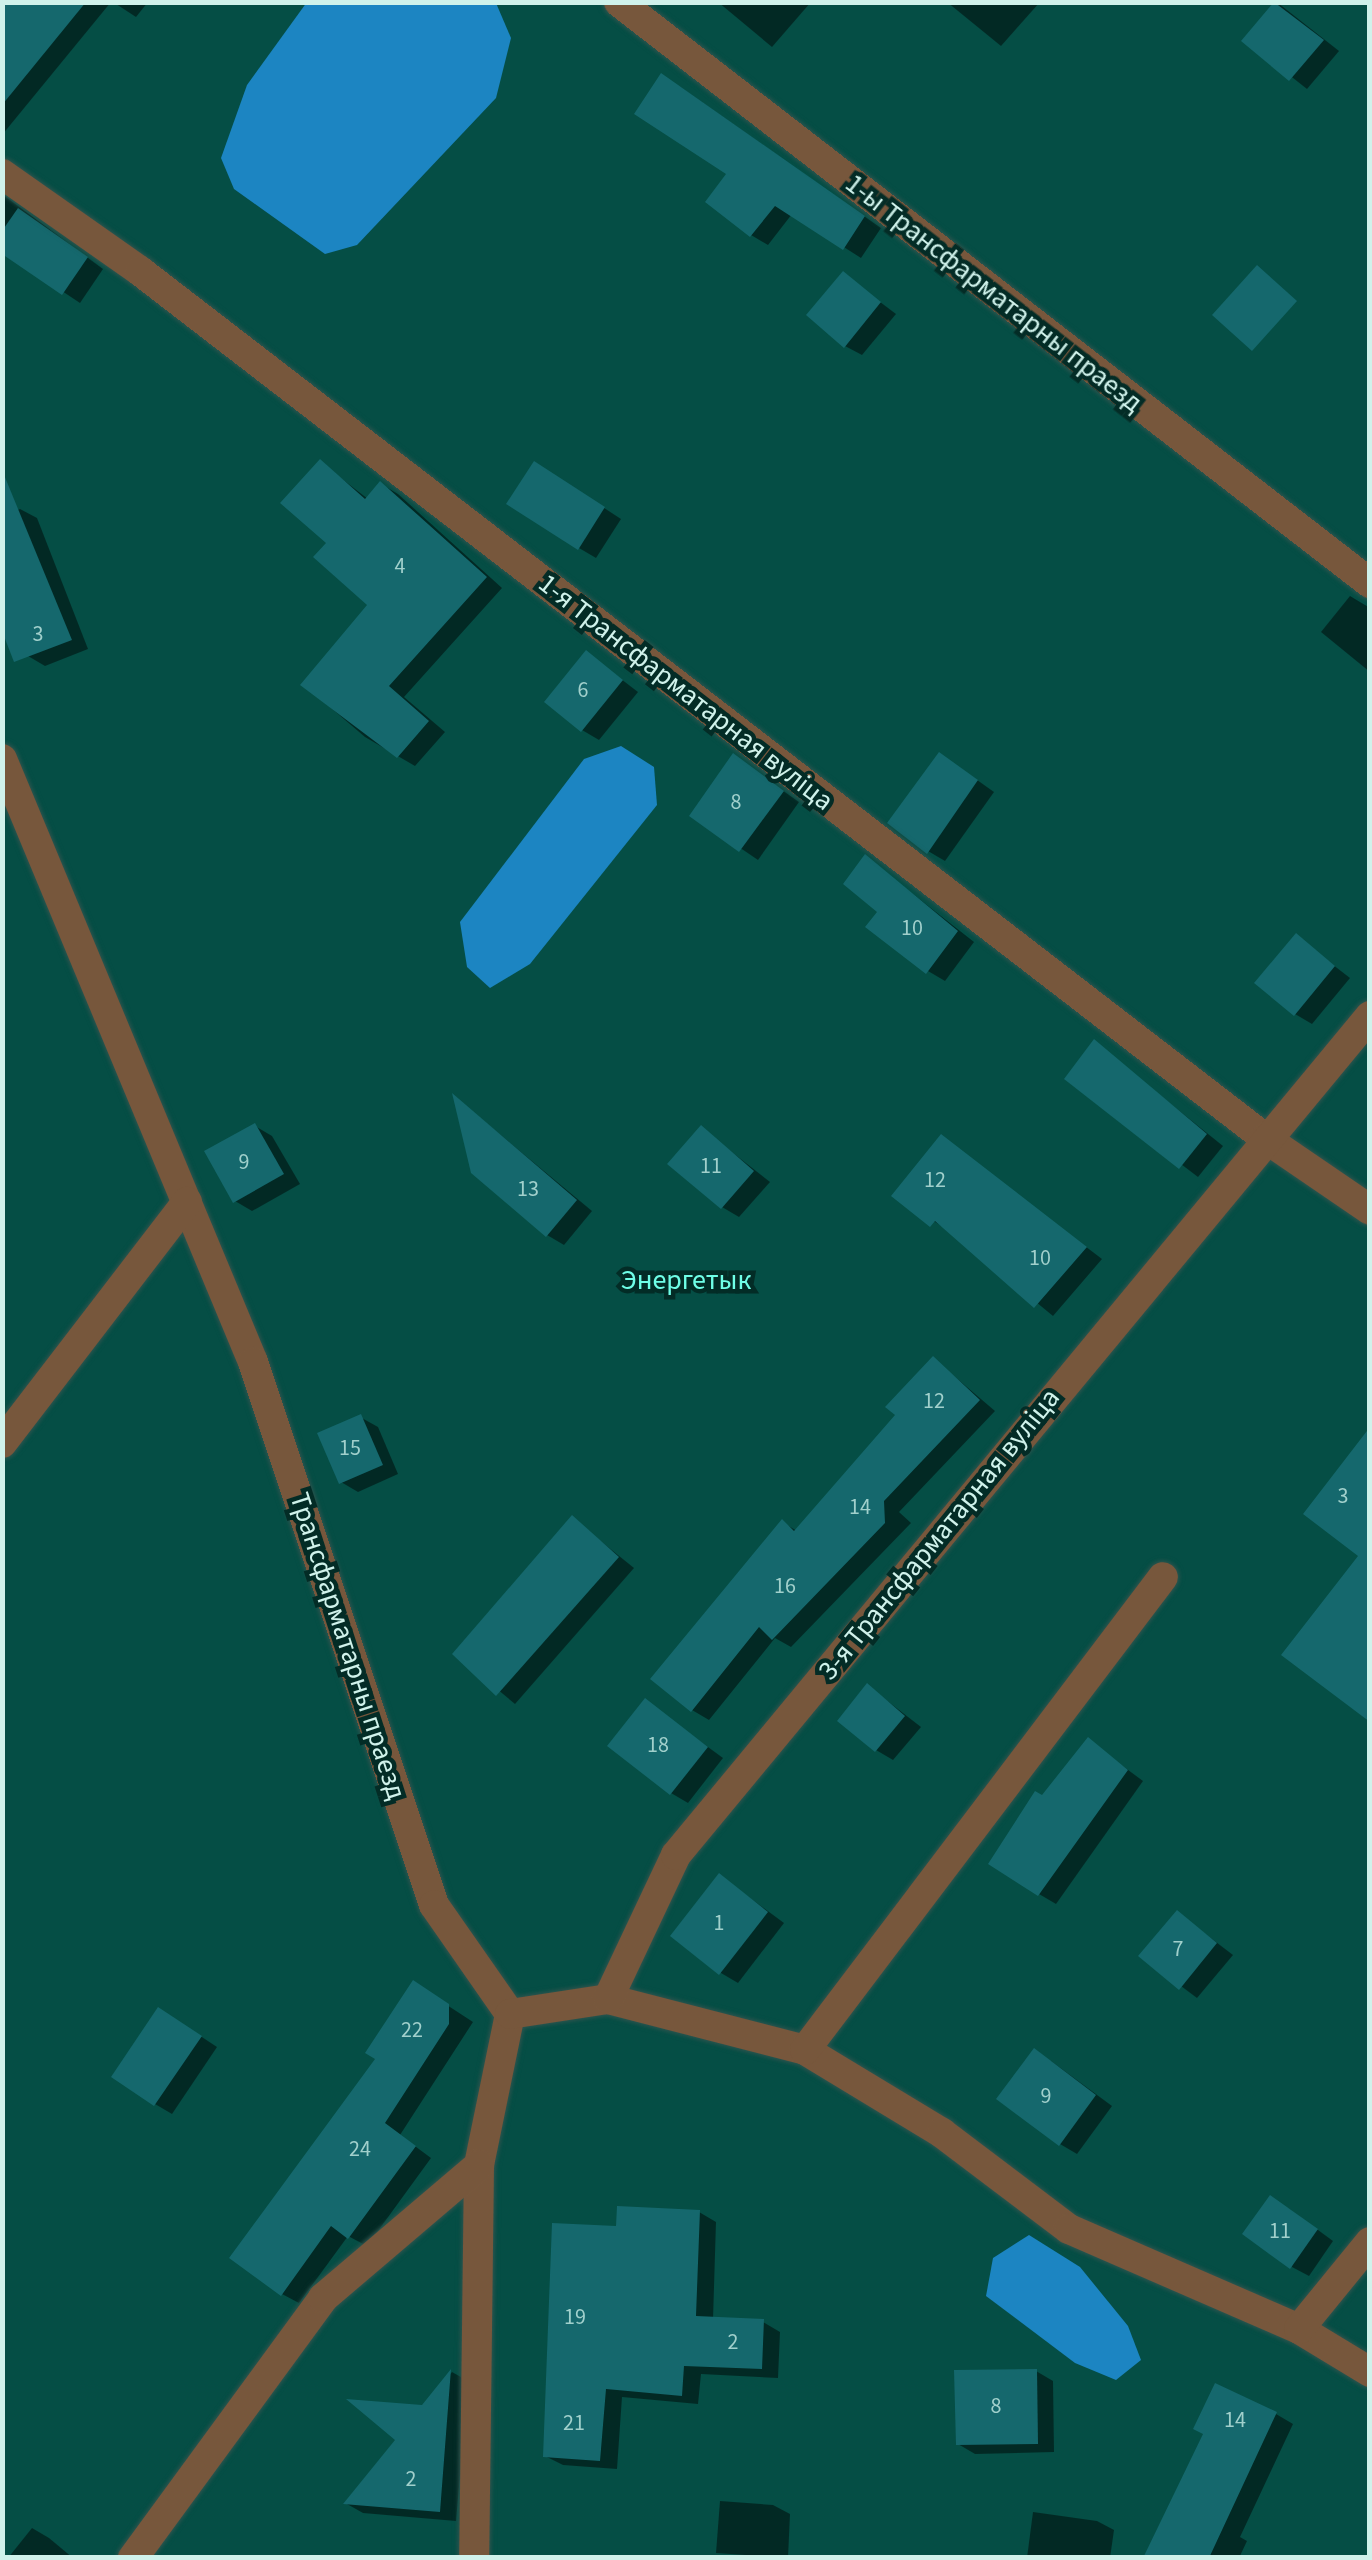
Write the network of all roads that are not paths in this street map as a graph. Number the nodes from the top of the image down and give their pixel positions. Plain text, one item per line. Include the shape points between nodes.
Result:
1 (619, 2) edge
2 (2, 174) edge
3 (1370, 583) edge
4 (2, 759) edge
5 (1370, 1016) edge
6 (1265, 1138) junction
7 (186, 1202) junction
8 (1370, 1210) edge
9 (2, 1443) edge
10 (1163, 1578) dead end
11 (608, 2000) junction
12 (510, 2014) junction
13 (805, 2050) junction
14 (479, 2166) junction
15 (1370, 2242) edge
16 (1299, 2329) junction
17 (1370, 2372) edge
18 (132, 2558) edge
19 (474, 2558) edge

1 - 3 lane, 1-ы Трансфарматарны праезд
2 - 6 lane, 1-я Трансфарматарная вуліца via 140,272
4 - 7 lane, Трансфарматарны праезд
5 - 6 lane, 3-я Трансфарматарная вуліца
6 - 8 lane, 1-я Трансфарматарная вуліца
6 - 11 lane, 3-я Трансфарматарная вуліца via 676,1855
7 - 9 lane
7 - 12 lane, Трансфарматарны праезд via 253,1362 434,1906
10 - 13 lane
11 - 12 lane
11 - 13 lane
12 - 14 lane
13 - 16 lane via 942,2134 1069,2229
14 - 18 lane via 322,2298
14 - 19 lane
15 - 16 lane
16 - 17 lane

